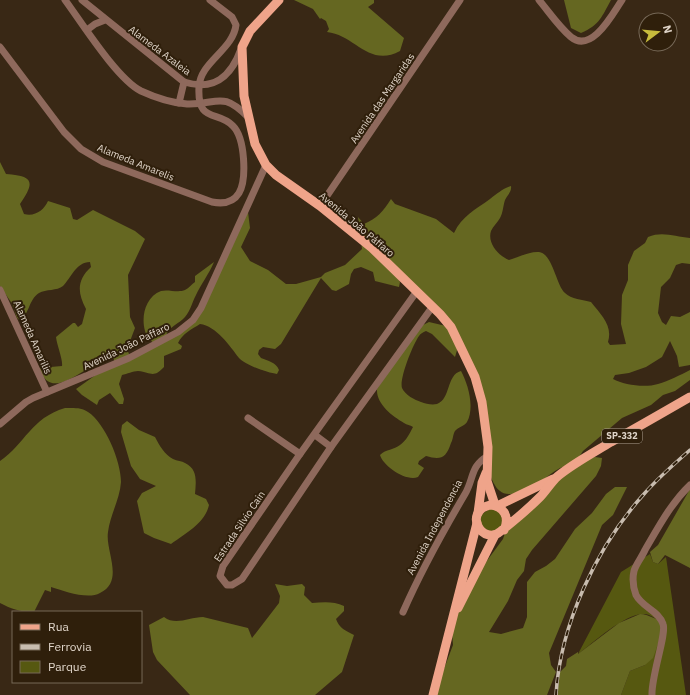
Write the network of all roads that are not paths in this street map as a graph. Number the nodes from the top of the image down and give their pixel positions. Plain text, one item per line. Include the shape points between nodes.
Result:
1 (65, 0) edge
2 (82, 0) edge
3 (210, 0) edge
4 (279, 0) edge
5 (460, 0) edge
6 (539, 0) edge
7 (622, 0) edge
8 (105, 20) junction
9 (87, 30) junction
10 (0, 47) edge
11 (242, 47) junction
12 (184, 82) junction
13 (199, 85) junction
14 (200, 102) junction
15 (179, 103) junction
16 (248, 117) junction
17 (266, 165) junction
18 (320, 206) junction
19 (0, 290) edge
20 (416, 291) junction
21 (433, 306) junction
22 (47, 392) junction
23 (690, 397) edge
24 (248, 418) dead end
25 (0, 424) edge
26 (315, 435) junction
27 (331, 447) junction
28 (300, 454) junction
29 (488, 456) junction
30 (486, 471) junction
31 (556, 477) junction
32 (690, 485) edge
33 (496, 506) junction
34 (478, 513) junction
35 (476, 523) junction
36 (504, 530) junction
37 (495, 535) junction
38 (402, 612) dead end
39 (452, 619) junction
40 (433, 695) edge
41 (652, 695) edge

1 - 9 street
2 - 8 street, Alameda Azaleia
3 - 13 street via 232,17 236,25 232,38 205,71
4 - 11 main road, Avenida João Páffaro via 261,17
5 - 18 street, Avenida das Margaridas
6 - 7 street via 572,38 581,40 600,32
8 - 9 street
8 - 12 street, Alameda Azaleia
9 - 15 street via 121,76 148,94
10 - 14 street, Alameda Amarelis via 64,132 89,154 103,162 212,202 228,202 239,194 243,175 244,162 239,136 229,123 207,113
11 - 13 street, Alameda Azaleia via 238,58 223,79
11 - 16 main road, Avenida João Páffaro via 243,89
12 - 13 street, Alameda Azaleia
12 - 15 street
13 - 14 street
14 - 15 street
14 - 16 street via 225,100 238,107
16 - 17 main road, Avenida João Páffaro
17 - 18 main road, Avenida João Páffaro
17 - 22 street, Avenida João Paffaro via 201,308 193,320 178,332 146,350
18 - 20 main road, Avenida João Páffaro via 372,248
19 - 22 street, Alameda Amarilis
20 - 21 main road, Avenida João Páffaro
20 - 26 street, Estrada Silvio Cain
21 - 27 street, Estrada Silvio Cain
21 - 29 main road, Avenida João Páffaro via 457,338 476,377 485,422
22 - 25 street, Avenida João Paffaro via 26,402
23 - 31 main road, SP-332 via 580,460
24 - 28 street
26 - 27 street
26 - 28 street, Estrada Silvio Cain
27 - 28 street, Estrada Silvio Cain via 242,579 227,585 220,576 223,566
29 - 30 main road, Avenida João Páffaro
29 - 38 street, Avenida Independencia via 474,467 469,488 429,556
30 - 33 main road via 487,482
30 - 34 main road
31 - 33 main road, SP-332
31 - 36 main road, SP-332 via 541,496
32 - 41 street via 665,517 634,570 632,583 636,595 664,624 651,684
33 - 34 main road, SP-332 via 485,506
33 - 36 main road via 506,516
34 - 35 main road
35 - 37 main road via 481,532
35 - 39 main road
36 - 37 main road, SP-332
37 - 39 main road
39 - 40 main road

